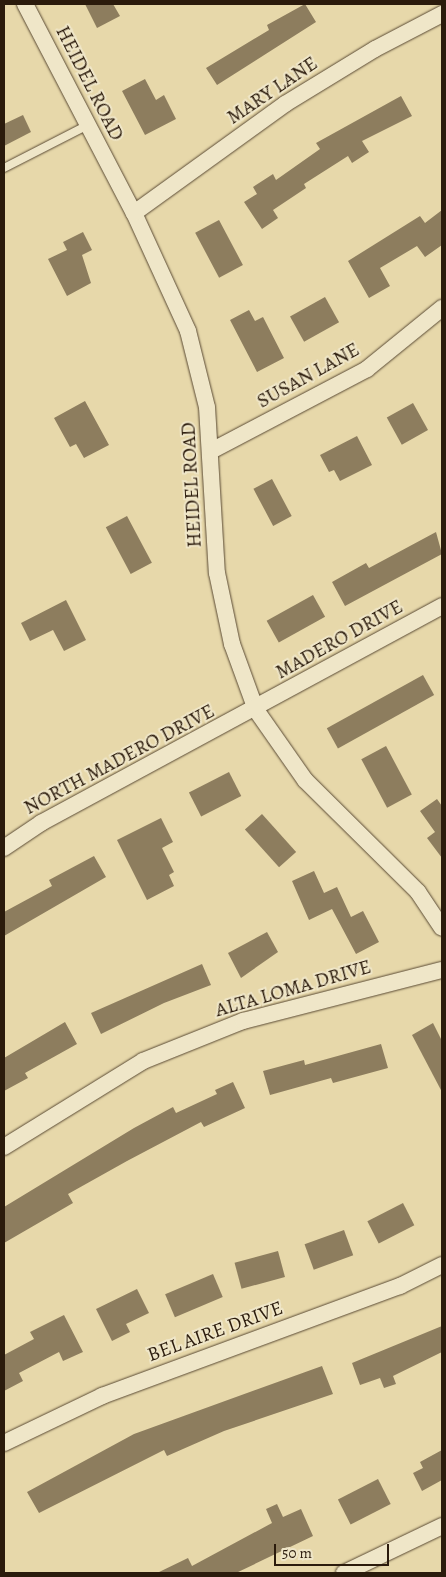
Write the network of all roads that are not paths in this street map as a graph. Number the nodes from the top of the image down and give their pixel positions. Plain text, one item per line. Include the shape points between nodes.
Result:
1 (26, 4) edge
2 (442, 14) edge
3 (88, 125) junction
4 (4, 168) edge
5 (134, 213) junction
6 (442, 308) edge
7 (211, 451) junction
8 (442, 606) edge
9 (256, 710) junction
10 (4, 848) edge
11 (442, 928) edge
12 (442, 970) edge
13 (4, 1147) edge
14 (442, 1265) edge
15 (4, 1443) edge
16 (442, 1526) edge
17 (344, 1573) edge

1 - 3 street, HEIDEL ROAD
2 - 5 street, MARY LANE via 375,49 285,104
3 - 4 lane
3 - 5 street, HEIDEL ROAD
5 - 7 street, HEIDEL ROAD via 192,344 207,407
6 - 7 street, SUSAN LANE via 367,369
7 - 9 street, HEIDEL ROAD via 217,573 232,644
8 - 9 street, MADERO DRIVE
9 - 10 street, NORTH MADERO DRIVE via 135,771 41,823
9 - 11 street, HEIDEL ROAD via 305,780 418,892
12 - 13 street, ALTA LOMA DRIVE via 243,1021 143,1061
14 - 15 street, BEL AIRE DRIVE via 400,1286 102,1396
16 - 17 street

